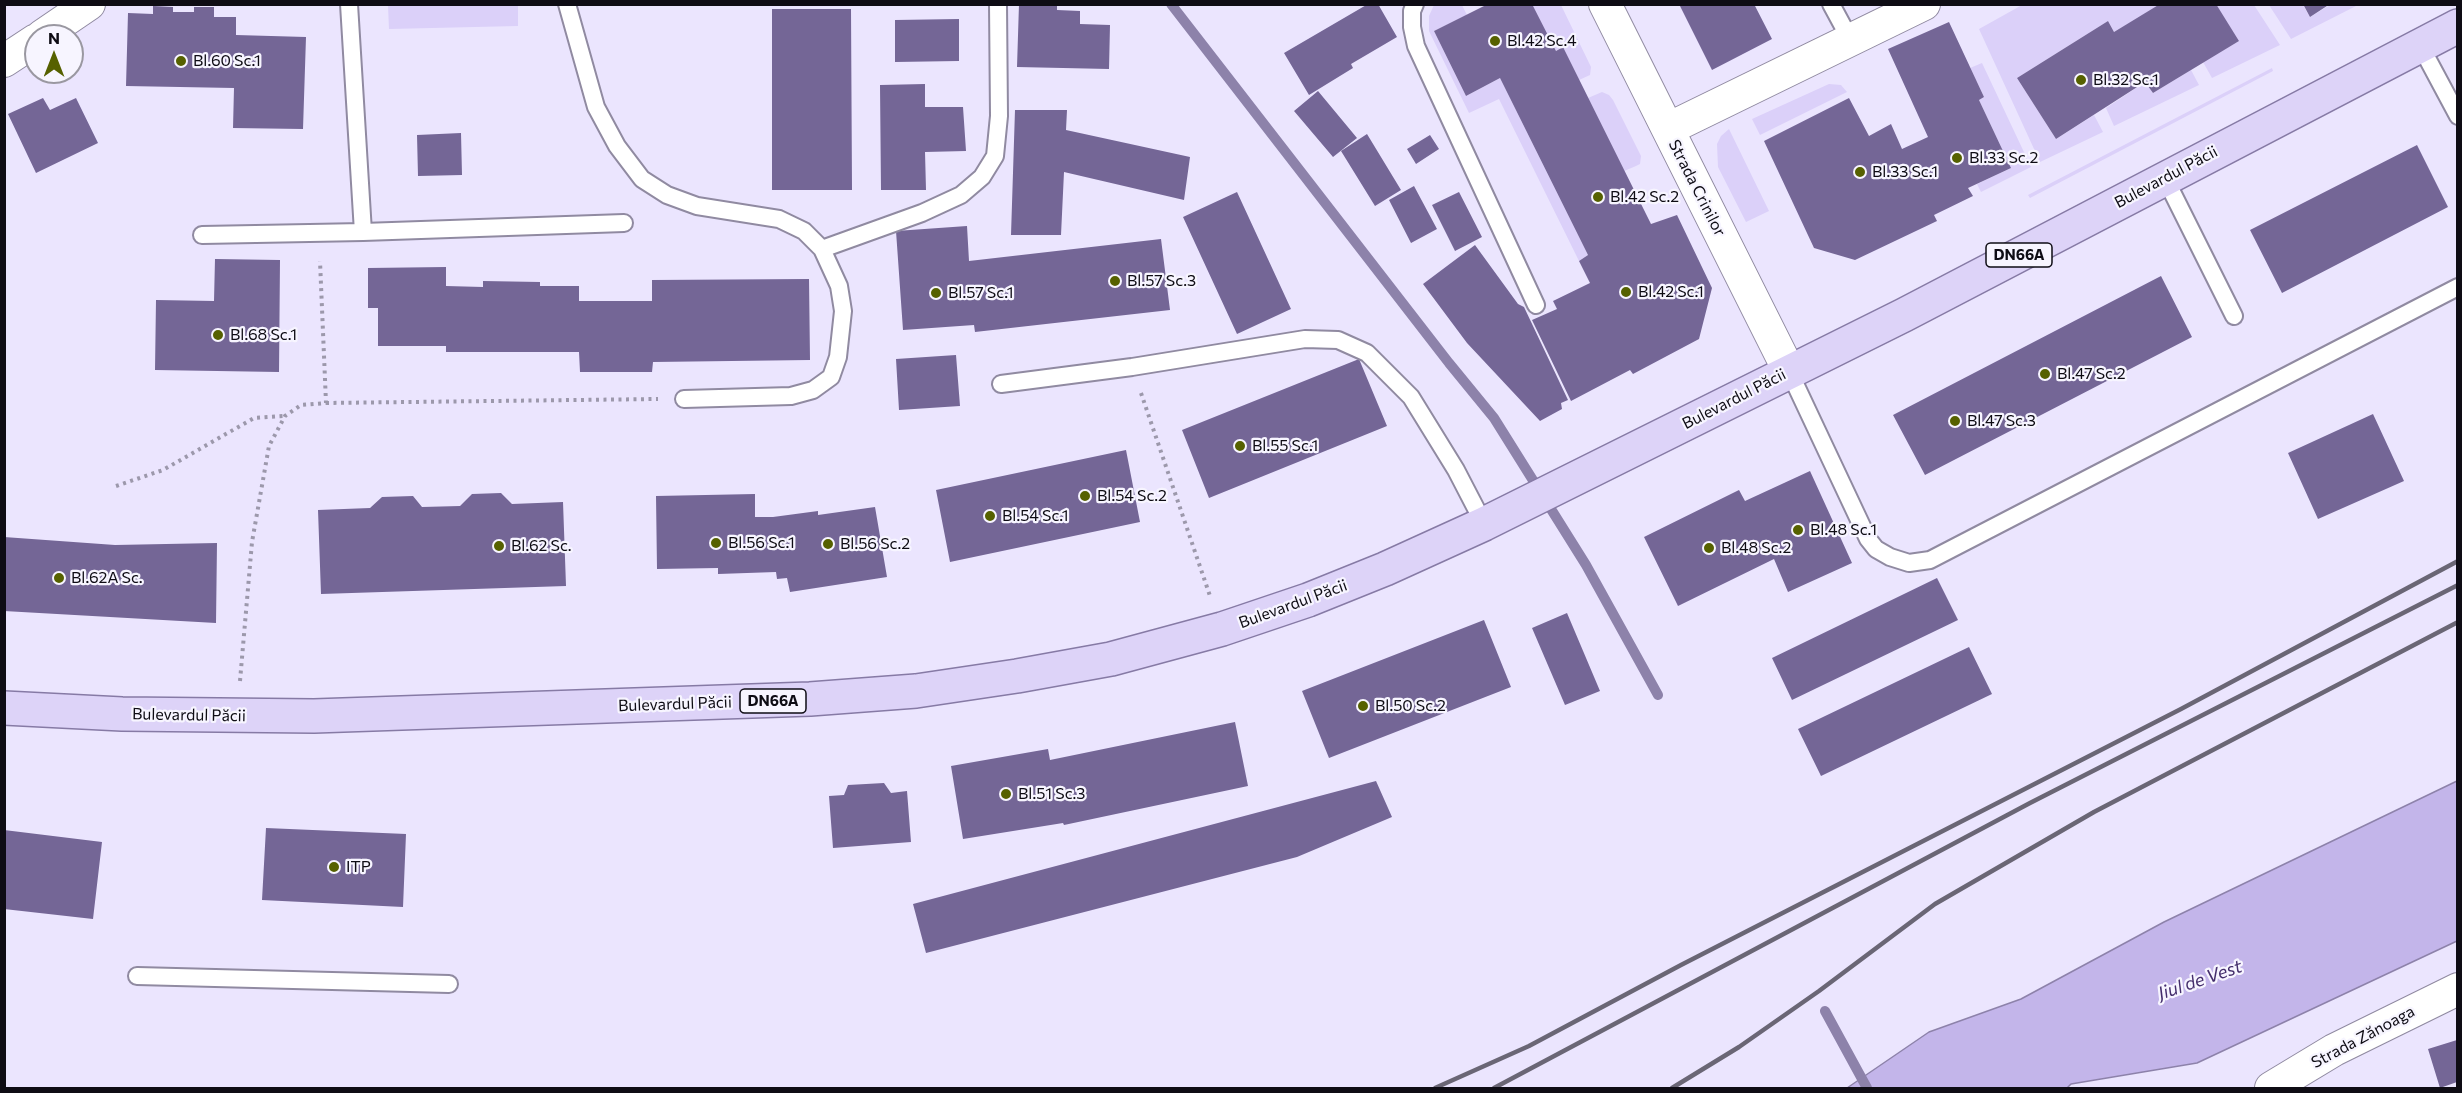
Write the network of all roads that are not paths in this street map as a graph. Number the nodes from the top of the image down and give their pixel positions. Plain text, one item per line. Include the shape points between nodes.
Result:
1 (88, 4) edge
2 (349, 4) edge
3 (567, 4) edge
4 (998, 4) edge
5 (1415, 4) edge
6 (1605, 4) edge
7 (1831, 4) edge
8 (1924, 4) edge
9 (59, 24) edge
10 (2457, 26) edge
11 (1851, 41) junction
12 (2420, 45) junction
13 (24, 48) edge
14 (4, 61) edge
15 (2457, 116) edge
16 (1668, 129) junction
17 (2164, 178) junction
18 (624, 223) dead end
19 (363, 232) junction
20 (201, 235) dead end
21 (822, 249) junction
22 (2457, 287) edge
23 (1536, 305) dead end
24 (2234, 316) dead end
25 (1790, 371) junction
26 (1001, 384) dead end
27 (684, 399) road end
28 (1497, 517) junction
29 (4, 708) edge
30 (137, 976) dead end
31 (449, 984) dead end
32 (2457, 989) edge
33 (2271, 1089) edge

1 - 9 street
2 - 19 lane
3 - 21 lane via 596,107 616,146 642,179 667,195 697,206 778,219 804,231
4 - 21 lane via 999,116 995,156 982,177 961,195 922,213
5 - 23 lane via 1412,27 1416,46
6 - 16 street, Strada Crinilor
7 - 11 lane
8 - 11 street
10 - 12 main road, Bulevardul Păcii / DN66A
11 - 16 street
12 - 15 lane
12 - 17 main road, Bulevardul Păcii / DN66A
13 - 14 street
16 - 25 street, Strada Crinilor
17 - 24 lane
17 - 25 main road, Bulevardul Păcii / DN66A
18 - 19 lane
19 - 20 lane
21 - 27 lane via 839,286 843,311 838,357 831,377 813,390 791,396
22 - 25 lane via 1930,560 1909,563 1876,549 1868,539
25 - 28 main road, Bulevardul Păcii / DN66A
26 - 28 lane via 1305,339 1338,340 1367,353 1411,397 1456,470
28 - 29 main road, Bulevardul Păcii / DN66A via 1385,569 1222,629 1111,659 916,691 810,699 314,716
30 - 31 lane
32 - 33 street, Strada Zănoaga via 2334,1050

